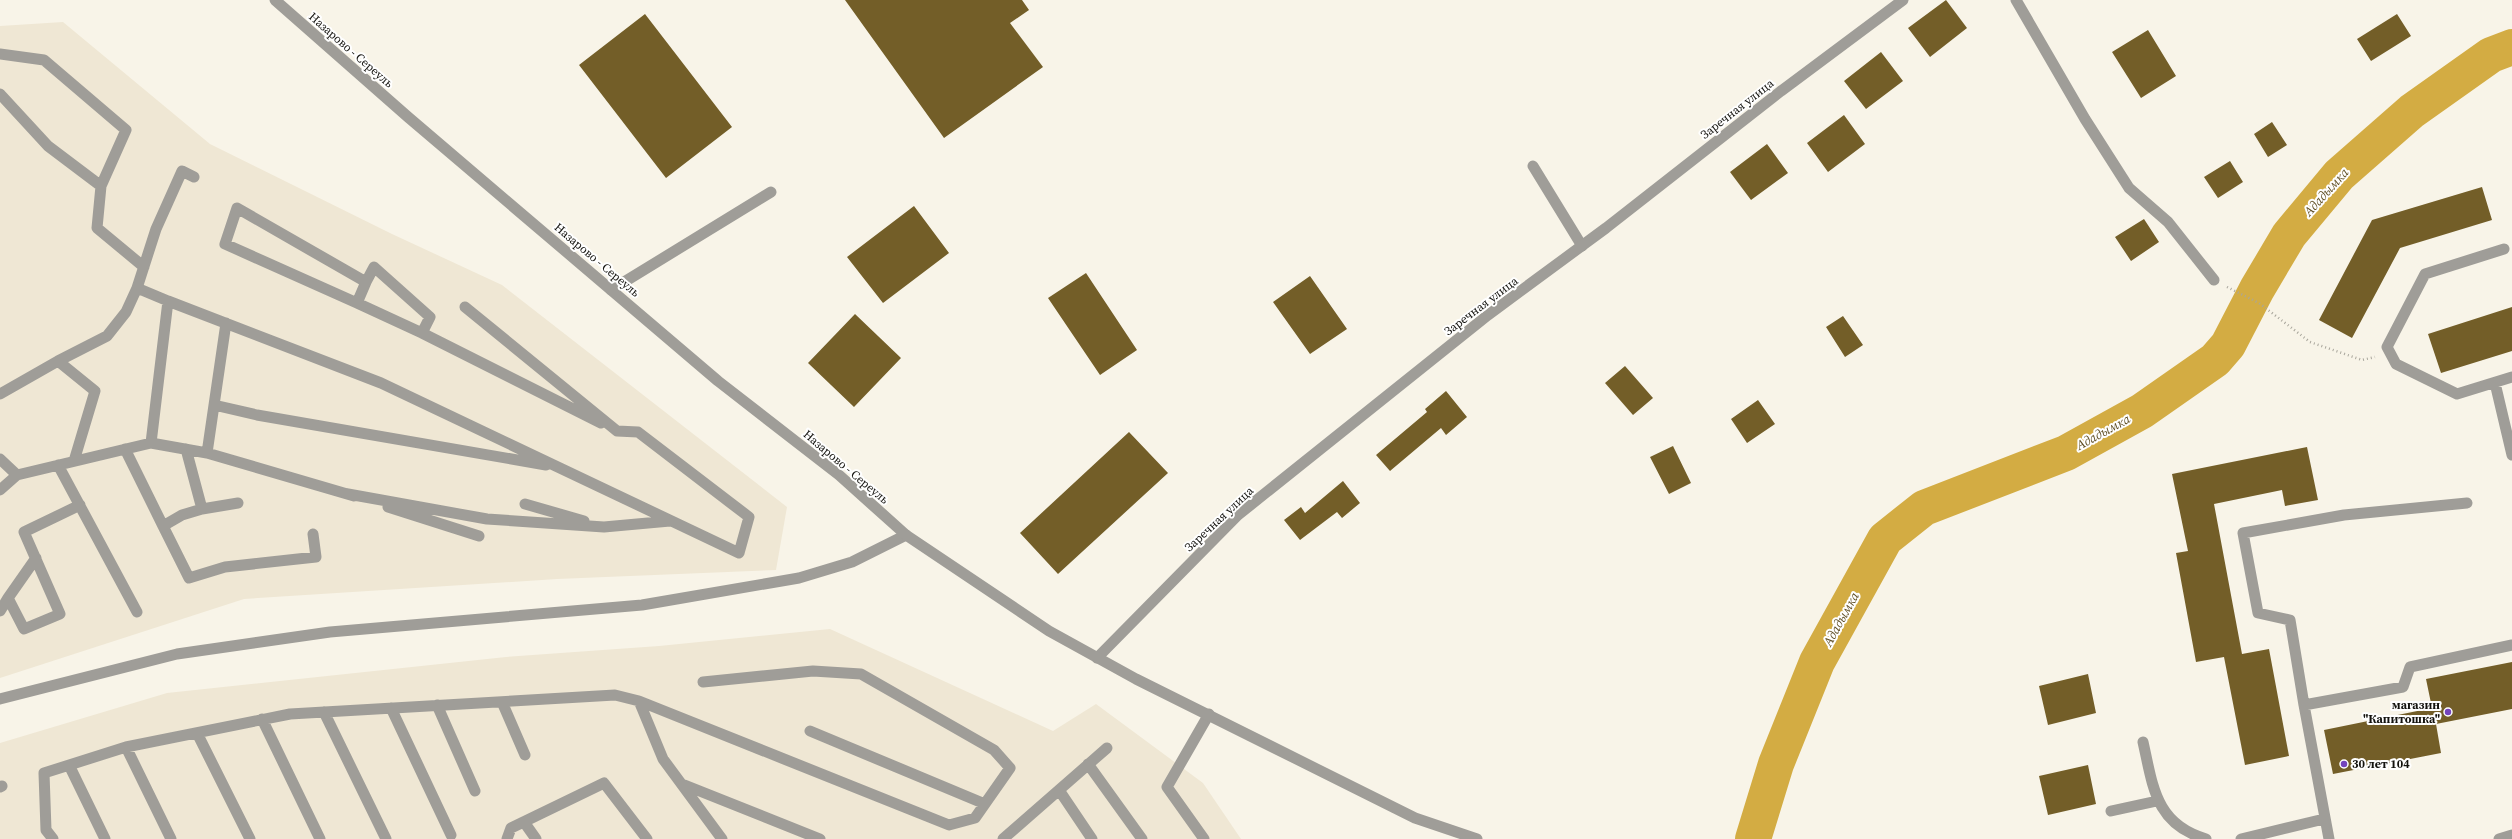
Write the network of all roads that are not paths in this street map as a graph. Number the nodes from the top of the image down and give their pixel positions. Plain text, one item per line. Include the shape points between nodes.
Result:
1 (275, 0) edge
2 (1902, 0) edge
3 (2016, 0) edge
4 (0, 54) edge
5 (0, 94) edge
6 (1533, 166) dead end
7 (194, 177) dead end
8 (101, 186) junction
9 (771, 192) dead end
10 (1582, 246) junction
11 (2504, 250) dead end
12 (144, 267) junction
13 (2214, 280) dead end
14 (366, 282) junction
15 (137, 288) junction
16 (611, 290) junction
17 (168, 300) junction
18 (357, 304) junction
19 (465, 307) dead end
20 (226, 323) junction
21 (422, 334) junction
22 (58, 361) junction
23 (2512, 377) edge
24 (2495, 383) junction
25 (0, 394) edge
26 (214, 404) junction
27 (617, 430) junction
28 (151, 443) junction
29 (125, 449) junction
30 (186, 449) junction
31 (207, 453) junction
32 (2512, 455) edge
33 (0, 459) edge
34 (74, 461) junction
35 (58, 465) junction
36 (561, 467) junction
37 (17, 475) junction
38 (0, 490) edge
39 (348, 494) junction
40 (238, 503) dead end
41 (2467, 503) dead end
42 (526, 504) dead end
43 (80, 505) junction
44 (202, 509) junction
45 (671, 521) junction
46 (163, 526) junction
47 (604, 527) junction
48 (313, 534) dead end
49 (906, 535) junction
50 (478, 536) dead end
51 (36, 558) junction
52 (8, 598) junction
53 (0, 611) edge
54 (137, 612) dead end
55 (2512, 645) edge
56 (1097, 658) junction
57 (703, 682) dead end
58 (0, 699) edge
59 (639, 701) junction
60 (502, 702) junction
61 (437, 705) junction
62 (2304, 706) junction
63 (391, 708) junction
64 (324, 712) junction
65 (1209, 714) junction
66 (262, 720) junction
67 (810, 731) dead end
68 (197, 733) junction
69 (2143, 742) dead end
70 (126, 747) junction
71 (1107, 748) dead end
72 (525, 755) dead end
73 (1088, 764) junction
74 (69, 765) junction
75 (681, 783) junction
76 (1059, 790) junction
77 (475, 791) dead end
78 (2157, 801) junction
79 (985, 804) junction
80 (2112, 811) dead end
81 (2324, 819) junction
82 (524, 822) junction
83 (452, 835) dead end
84 (2512, 835) edge
85 (53, 839) edge
86 (105, 839) edge
87 (171, 839) edge
88 (250, 839) edge
89 (320, 839) edge
90 (386, 839) edge
91 (507, 839) edge
92 (536, 839) edge
93 (647, 839) edge
94 (722, 839) edge
95 (820, 839) edge
96 (1003, 839) edge
97 (1092, 839) edge
98 (1142, 839) edge
99 (1204, 839) edge
100 (1477, 839) edge
101 (2206, 839) edge
102 (2241, 839) edge
103 (2328, 839) edge
104 (2500, 839) edge

1 - 16 street, Назарово - Сереуль
2 - 10 street, Заречная улица
3 - 13 street via 2129,188 2168,222
4 - 8 street via 44,60 126,130
5 - 8 street via 48,146
6 - 10 street
7 - 12 street via 182,171 156,229
8 - 12 street via 97,228
9 - 16 street
10 - 56 street, Заречная улица via 1488,315 1238,515
11 - 24 street via 2425,274 2387,347 2396,364 2457,394
12 - 15 street
14 - 18 street
14 - 18 street via 237,208 225,244
14 - 21 street via 374,267 430,317
15 - 17 street
15 - 22 street via 126,312 107,336
16 - 49 street, Назарово - Сереуль via 718,381 839,476
17 - 20 street
17 - 28 street
18 - 21 street
19 - 27 street
20 - 26 street
20 - 36 street via 381,383
21 - 27 street
22 - 25 street
22 - 34 street via 95,391
23 - 24 street
24 - 32 street
26 - 31 street
26 - 36 street via 258,415
27 - 45 street via 638,432 750,517 739,553
28 - 29 street
28 - 30 street
29 - 34 street
29 - 46 street
30 - 31 street
30 - 44 street
31 - 39 street
33 - 37 street
34 - 35 street
35 - 37 street
35 - 43 street
36 - 45 street
37 - 38 street
39 - 47 street via 487,519
39 - 50 street
40 - 44 street
41 - 62 street via 2344,515 2243,533 2258,613 2290,620
42 - 47 street
43 - 51 street via 24,532
43 - 54 street
44 - 46 street via 182,515
45 - 47 street
46 - 48 street via 189,578 225,567 316,557
49 - 56 street, Назарово - Сереуль via 1049,631
49 - 58 street via 852,562 799,578 642,605 330,632 177,654
51 - 52 street
51 - 52 street via 60,614 24,628
52 - 53 street
55 - 62 street via 2410,667 2404,687
56 - 65 street, Назарово - Сереуль
57 - 79 street via 813,670 861,674 994,750 1010,768
59 - 60 street via 615,695
59 - 75 street via 663,759
59 - 79 street via 949,825 975,818
60 - 61 street
60 - 72 street
61 - 63 street
61 - 77 street
62 - 81 street
63 - 64 street
63 - 83 street
64 - 66 street via 290,714
64 - 90 street
65 - 99 street via 1166,787
65 - 100 street, Назарово - Сереуль via 1415,818
66 - 68 street
66 - 89 street
67 - 79 street
68 - 70 street
68 - 88 street
69 - 78 street
70 - 74 street
70 - 87 street
71 - 73 street
73 - 76 street
73 - 98 street
74 - 85 street via 44,773 46,830
74 - 86 street
75 - 94 street
75 - 95 street
76 - 96 street
76 - 97 street
78 - 80 street
78 - 101 street via 2184,829
81 - 102 street
81 - 103 street
82 - 91 street via 511,828
82 - 92 street
82 - 93 street via 604,782
84 - 104 street

